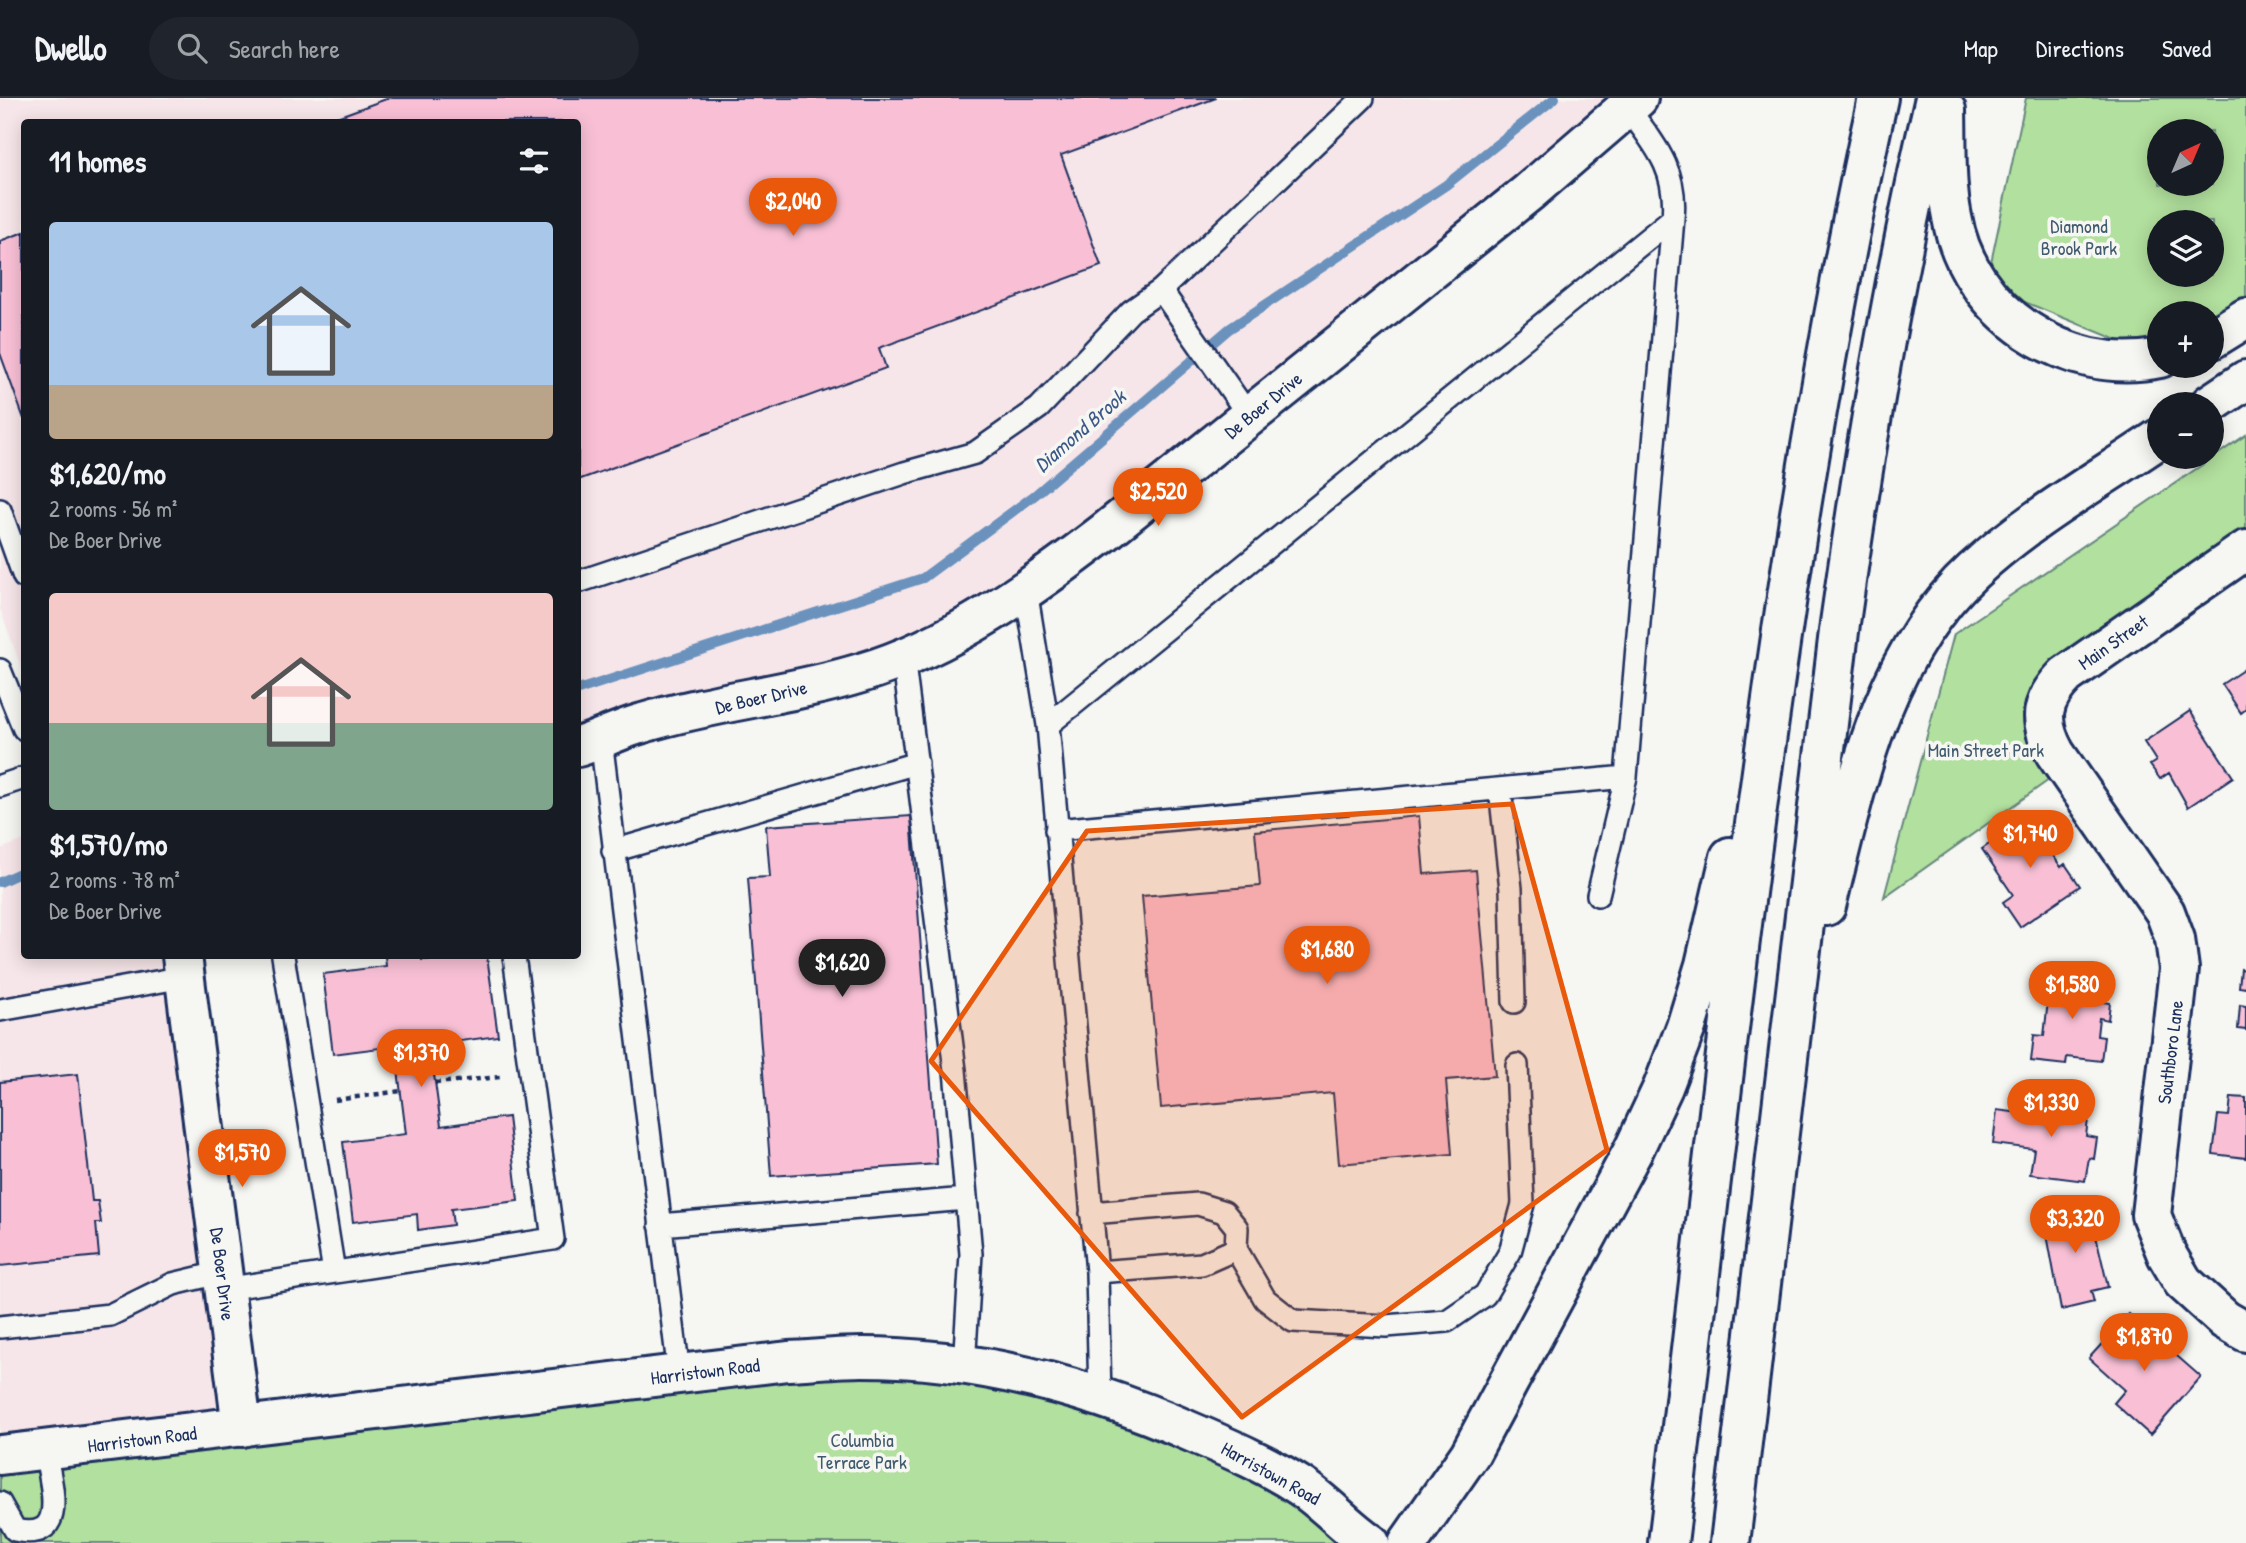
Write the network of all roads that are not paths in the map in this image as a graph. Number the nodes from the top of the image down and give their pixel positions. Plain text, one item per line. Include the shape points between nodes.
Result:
1 (1363, 98) edge
2 (1878, 98) edge
3 (1935, 98) edge
4 (1946, 98) edge
5 (1633, 103) edge
6 (1673, 218) junction
7 (1161, 290) junction
8 (2246, 317) edge
9 (2224, 332) edge
10 (2147, 359) edge
11 (2246, 380) edge
12 (2224, 395) edge
13 (1240, 404) junction
14 (2147, 448) edge
15 (0, 510) edge
16 (2246, 550) edge
17 (21, 569) edge
18 (581, 581) edge
19 (1026, 590) junction
20 (1783, 612) junction
21 (903, 656) junction
22 (0, 670) edge
23 (21, 722) edge
24 (1048, 725) junction
25 (589, 743) edge
26 (917, 762) junction
27 (2066, 766) joint
28 (1626, 777) junction
29 (21, 779) edge
30 (0, 786) edge
31 (1500, 789) junction
32 (1056, 830) junction
33 (613, 851) junction
34 (1598, 895) dead end
35 (283, 959) edge
36 (514, 959) edge
37 (183, 966) edge
38 (1514, 1002) dead end
39 (0, 1010) edge
40 (1517, 1065) dead end
41 (1786, 1068) junction
42 (966, 1199) junction
43 (1091, 1213) junction
44 (660, 1225) junction
45 (1236, 1249) junction
46 (334, 1272) junction
47 (1097, 1272) junction
48 (223, 1280) junction
49 (0, 1327) edge
50 (2246, 1332) edge
51 (964, 1366) junction
52 (679, 1374) junction
53 (1100, 1397) junction
54 (242, 1427) junction
55 (45, 1450) junction
56 (0, 1455) edge
57 (0, 1503) edge
58 (1370, 1543) edge
59 (1408, 1543) edge
60 (1668, 1543) edge
61 (1730, 1543) edge

1 - 7 lane
2 - 20 main road via 1825,352
3 - 41 main road via 1880,355 1859,487
4 - 10 main road via 1952,219 1964,256 1989,296 2019,327 2061,351 2110,361
5 - 6 lane via 1664,159 1675,194
5 - 13 main road, De Boer Drive via 1529,192
6 - 24 lane
6 - 28 lane
7 - 13 lane
7 - 18 lane via 1131,311 1039,408 975,453
8 - 9 main road
11 - 12 main road
13 - 19 main road, De Boer Drive via 1105,532
14 - 41 main road via 2016,536 1973,571 1936,612 1905,659 1878,713 1861,766
15 - 17 lane
16 - 27 main road, Main Street via 2052,689 2043,711 2045,734
19 - 21 main road, De Boer Drive via 989,614
19 - 24 lane
20 - 59 main road via 1705,965 1663,1087 1470,1454
20 - 60 main road
21 - 25 main road, De Boer Drive via 863,673 642,723
21 - 26 lane
22 - 23 lane
24 - 32 lane
25 - 33 lane
26 - 33 lane
26 - 42 lane
27 - 50 main road, Southboro Lane via 2165,912 2175,939 2179,969 2151,1215 2183,1282 2225,1321
28 - 31 lane
28 - 34 lane
29 - 30 lane
31 - 32 lane
31 - 38 lane via 1511,889
32 - 43 lane
33 - 44 lane
35 - 46 lane
36 - 46 lane via 553,1239
37 - 39 lane
37 - 48 main road, De Boer Drive
40 - 45 lane via 1523,1204 1510,1252 1485,1295 1447,1321 1386,1326 1293,1321 1265,1299
41 - 61 main road
42 - 44 lane
42 - 51 lane via 971,1254
43 - 45 lane via 1198,1204 1224,1212 1237,1227
43 - 47 lane
44 - 52 lane
45 - 47 lane via 1202,1264
46 - 48 lane
47 - 53 lane
48 - 49 lane via 173,1284 110,1315
48 - 54 main road, De Boer Drive
51 - 52 main road, Harristown Road via 863,1357
51 - 53 main road, Harristown Road
52 - 54 main road, Harristown Road
53 - 58 main road, Harristown Road via 1225,1446 1298,1485
54 - 55 main road, Harristown Road
55 - 56 main road, Harristown Road
55 - 57 lane via 54,1506 42,1531 15,1531

